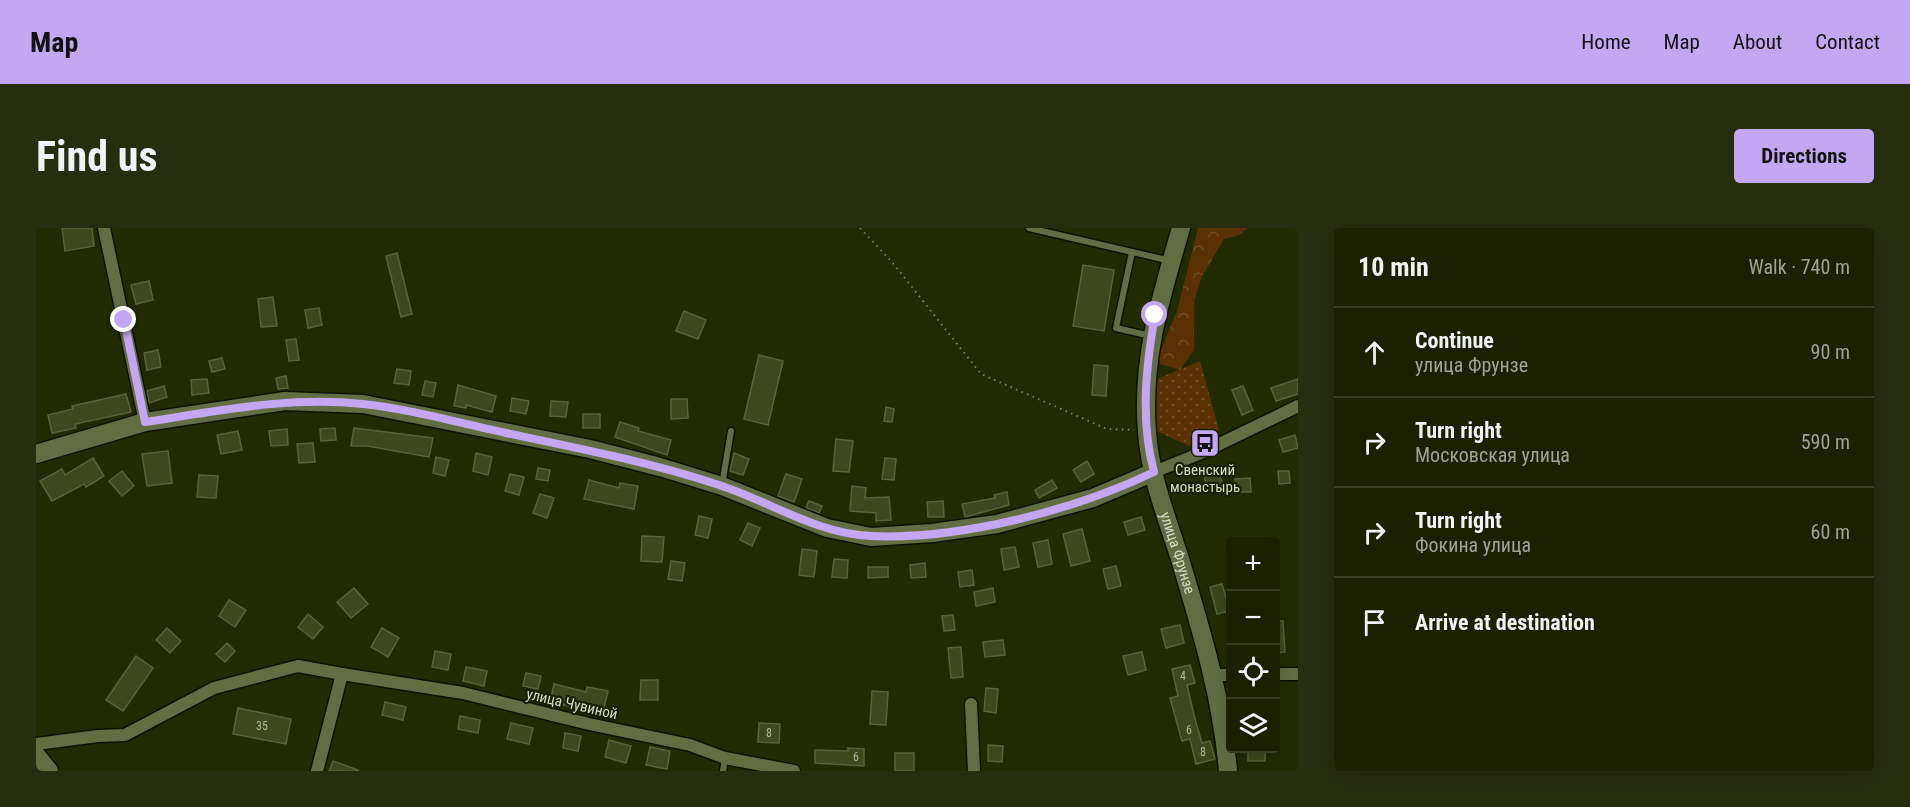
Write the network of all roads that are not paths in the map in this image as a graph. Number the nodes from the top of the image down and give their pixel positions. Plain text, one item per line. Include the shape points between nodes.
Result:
1 (104, 228) edge
2 (1029, 228) edge
3 (1181, 228) edge
4 (1132, 252) junction
5 (1171, 261) junction
6 (1151, 336) junction
7 (1298, 406) edge
8 (145, 422) junction
9 (731, 431) dead end
10 (36, 454) edge
11 (1154, 472) junction
12 (722, 486) junction
13 (1280, 674) edge
14 (1298, 674) edge
15 (1222, 675) edge
16 (340, 680) junction
17 (970, 704) dead end
18 (36, 744) edge
19 (36, 755) edge
20 (724, 765) edge
21 (49, 771) edge
22 (316, 771) edge
23 (794, 771) edge
24 (974, 771) edge
25 (1228, 771) edge

1 - 8 street
2 - 4 lane
3 - 5 street, улица Фрунзе
4 - 5 lane
4 - 6 lane via 1116,328
5 - 6 street, улица Фрунзе
6 - 11 street, улица Фрунзе via 1147,431
7 - 11 street
8 - 10 street
8 - 12 street via 285,401 363,404 590,449
9 - 12 lane
11 - 12 street via 1093,498 997,524 871,537 827,528
11 - 15 street, улица Фрунзе via 1165,516
13 - 14 street
15 - 25 street, улица Фрунзе
16 - 18 street, улица Чувиной via 298,666 214,688 125,735
16 - 20 street, улица Чувиной via 463,693 690,745
16 - 22 street
17 - 24 street
19 - 21 street
20 - 23 street, улица Чувиной

